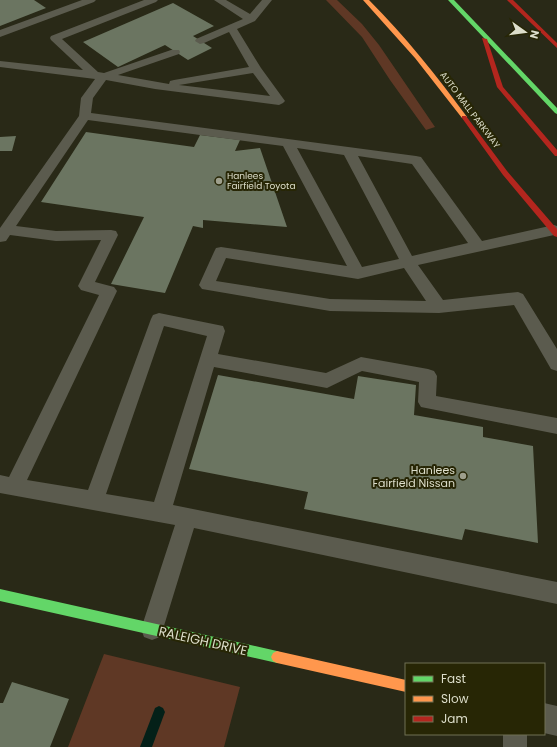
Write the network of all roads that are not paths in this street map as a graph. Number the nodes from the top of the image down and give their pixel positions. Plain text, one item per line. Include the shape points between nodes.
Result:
1 (91, 0) edge
2 (153, 0) edge
3 (219, 0) edge
4 (267, 0) edge
5 (366, 0) edge
6 (451, 0) edge
7 (510, 0) edge
8 (251, 19) junction
9 (232, 28) junction
10 (0, 34) edge
11 (483, 36) junction
12 (200, 40) dead end
13 (557, 46) edge
14 (175, 52) dead end
15 (0, 64) edge
16 (256, 69) junction
17 (100, 76) junction
18 (154, 86) junction
19 (557, 112) edge
20 (85, 116) junction
21 (287, 142) junction
22 (348, 151) junction
23 (557, 154) edge
24 (555, 232) edge
25 (3, 234) edge
26 (478, 246) junction
27 (408, 262) junction
28 (358, 273) junction
29 (439, 307) junction
30 (209, 359) junction
31 (557, 364) edge
32 (557, 426) edge
33 (7, 486) edge
34 (94, 501) junction
35 (161, 512) junction
36 (187, 517) junction
37 (557, 593) edge
38 (0, 595) edge
39 (152, 629) junction
40 (405, 686) edge
41 (545, 718) edge
42 (557, 721) edge
43 (515, 735) edge
44 (515, 747) edge

1 - 10 lane
2 - 17 lane via 55,38
3 - 8 lane
4 - 8 lane
5 - 24 main road, AUTO MALL PARKWAY via 413,50 500,166
6 - 11 main road
7 - 13 main road
8 - 9 lane
9 - 12 lane
9 - 16 lane
11 - 19 main road
11 - 23 main road via 500,87
14 - 17 lane
15 - 17 lane
16 - 18 lane
16 - 18 lane via 279,101
17 - 18 lane
17 - 20 lane via 87,98
20 - 21 lane
20 - 25 lane
21 - 22 lane
21 - 28 lane
22 - 26 lane via 416,160
22 - 27 lane
24 - 26 lane
25 - 33 lane via 111,235 86,286 109,291
26 - 27 lane
27 - 28 lane
27 - 29 lane
28 - 29 lane via 221,252 207,285 330,305
29 - 31 lane via 518,298
30 - 32 lane via 327,381 362,364 428,376 427,402
30 - 34 lane via 217,331 160,319
30 - 35 lane
33 - 34 lane
34 - 35 lane
35 - 36 lane
36 - 37 lane
36 - 39 lane
38 - 39 main road, RALEIGH DRIVE
39 - 40 main road, RALEIGH DRIVE
41 - 42 street
43 - 44 lane

